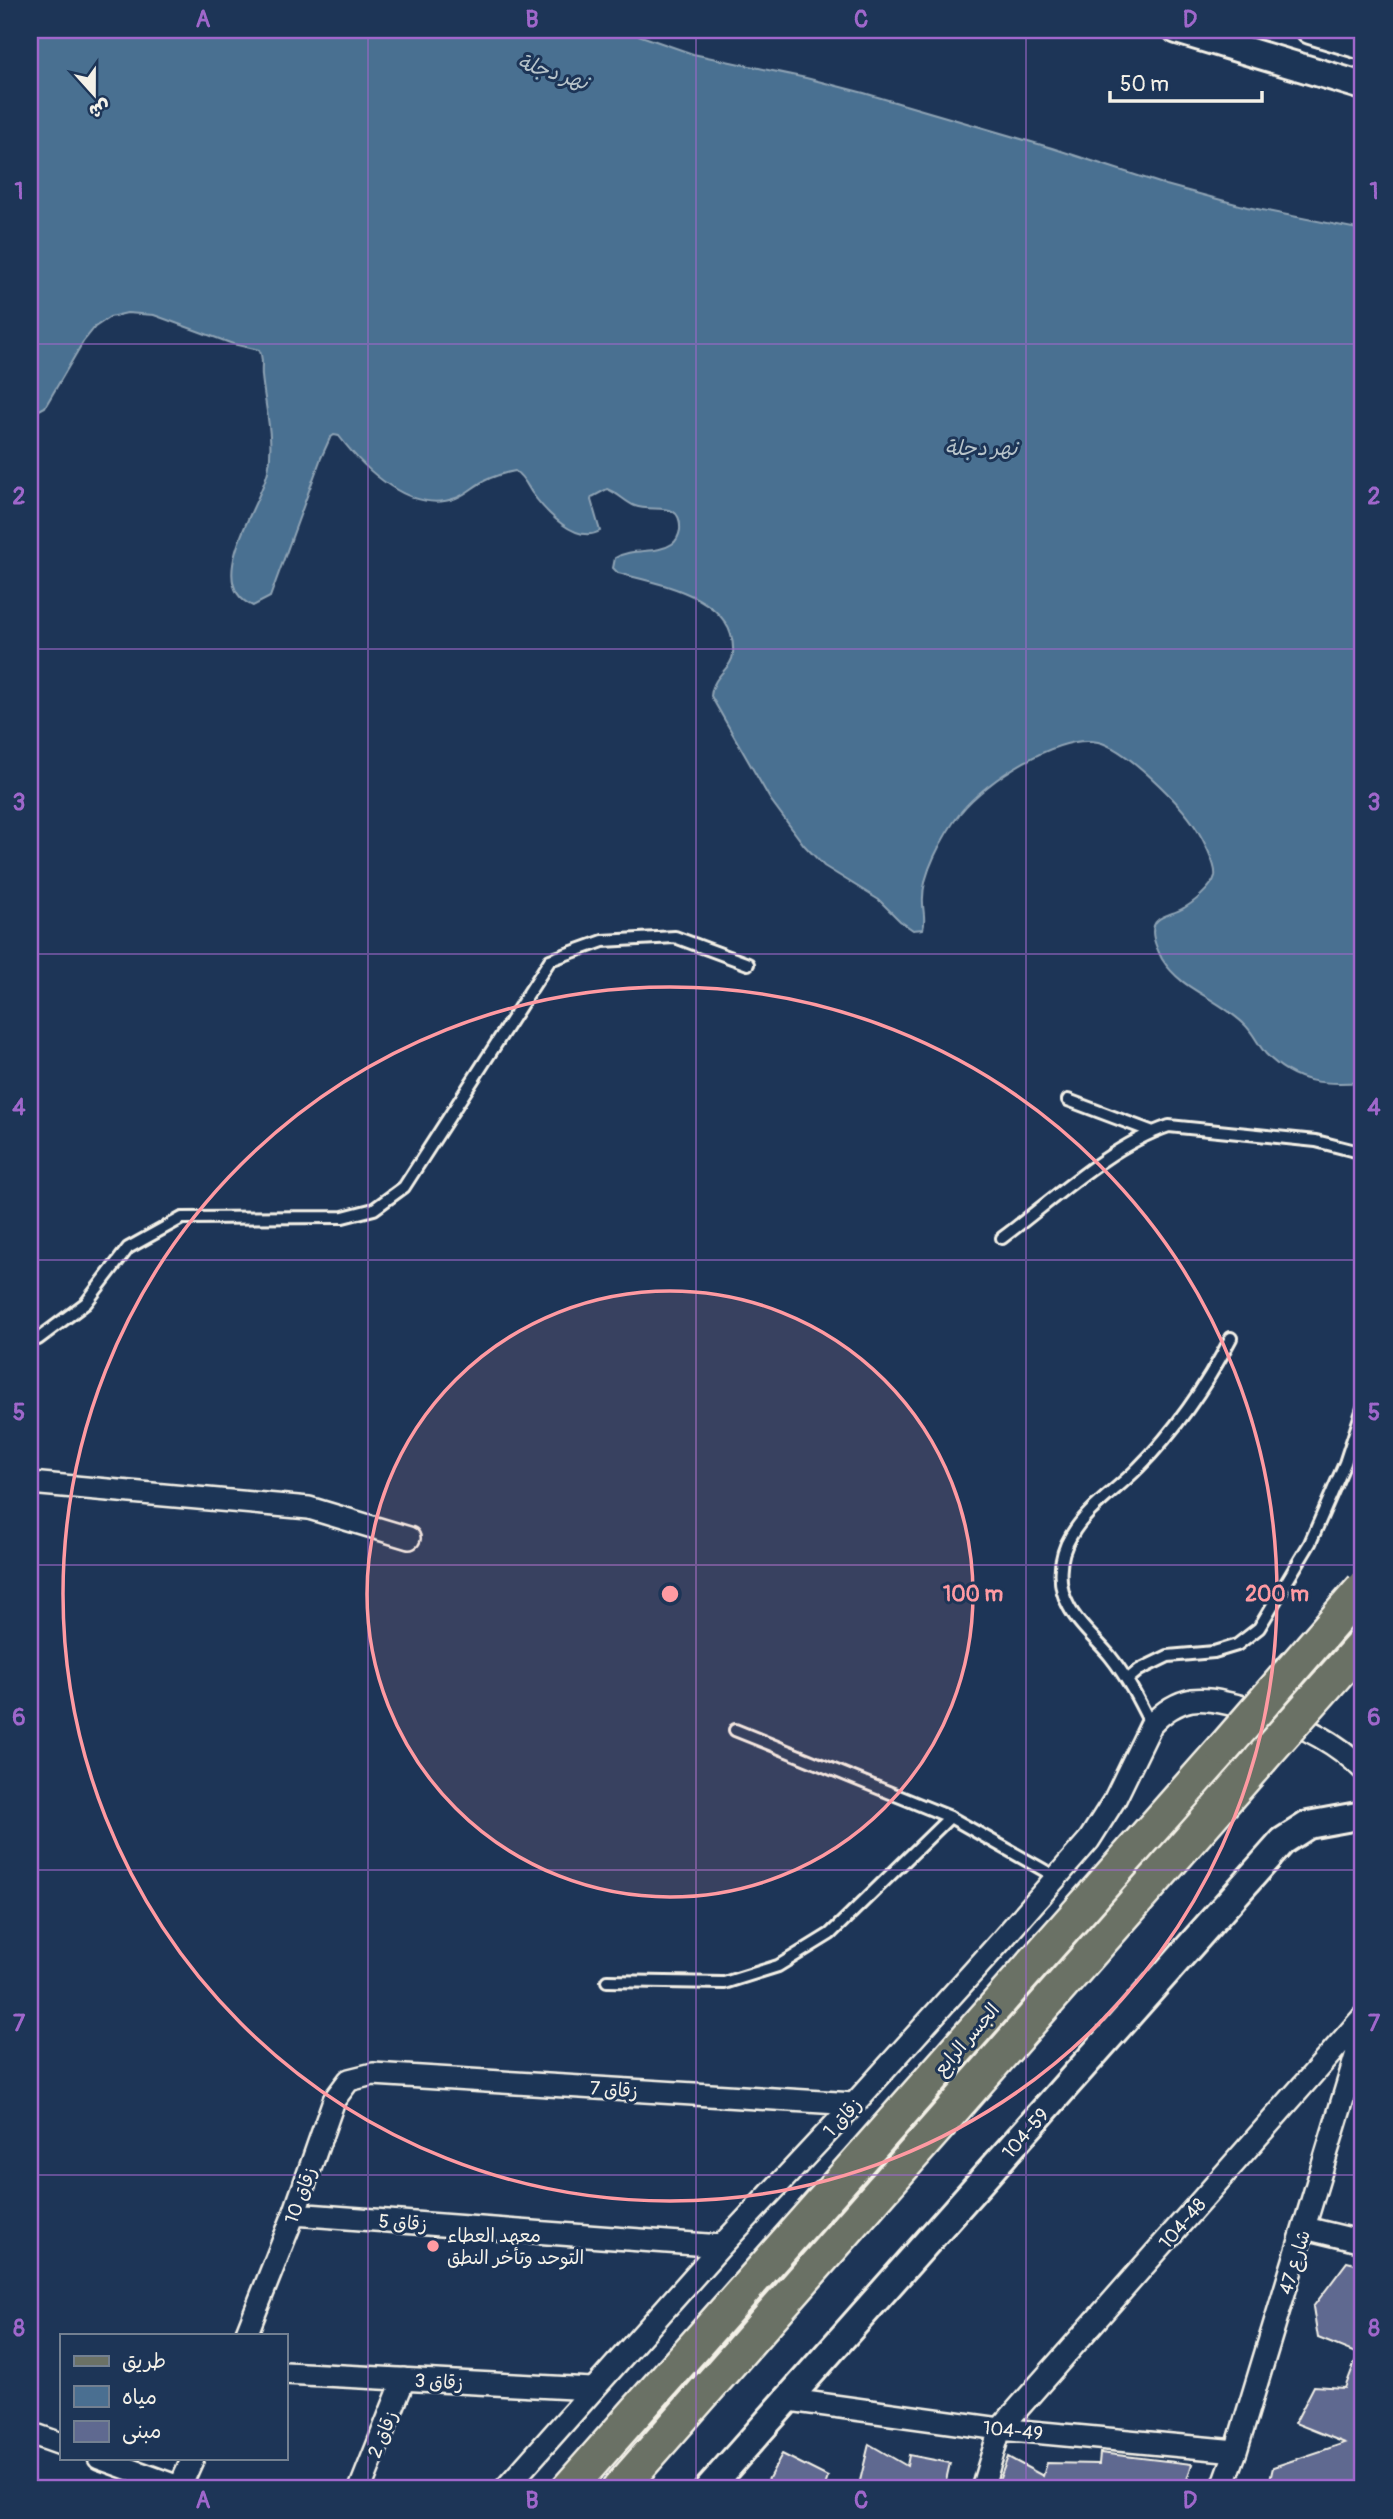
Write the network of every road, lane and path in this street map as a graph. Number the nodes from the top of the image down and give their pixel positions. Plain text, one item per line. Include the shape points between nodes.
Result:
1 (1177, 30) edge
2 (1310, 30) edge
3 (1363, 46) edge
4 (1363, 86) edge
5 (748, 964) dead end
6 (1068, 1100) dead end
7 (1153, 1132) junction
8 (1363, 1153) edge
9 (1002, 1238) dead end
10 (1231, 1338) dead end
11 (30, 1339) edge
12 (1363, 1408) edge
13 (30, 1483) edge
14 (409, 1538) dead end
15 (1363, 1588) edge
16 (1363, 1644) edge
17 (1127, 1680) junction
18 (1152, 1725) junction
19 (736, 1730) dead end
20 (1363, 1769) edge
21 (1363, 1815) edge
22 (950, 1817) junction
23 (1056, 1877) junction
24 (607, 1981) dead end
25 (1363, 2017) edge
26 (1363, 2033) edge
27 (373, 2074) joint
28 (1354, 2092) edge
29 (854, 2104) junction
30 (294, 2214) junction
31 (1305, 2228) junction
32 (1363, 2242) edge
33 (721, 2246) junction
34 (246, 2334) edge
35 (287, 2373) edge
36 (404, 2379) junction
37 (592, 2389) junction
38 (790, 2400) junction
39 (1000, 2429) junction
40 (30, 2433) edge
41 (60, 2444) edge
42 (1236, 2451) junction
43 (104, 2460) edge
44 (191, 2460) edge
45 (179, 2488) edge
46 (360, 2489) edge
47 (505, 2489) edge
48 (568, 2489) edge
49 (619, 2489) edge
50 (708, 2489) edge
51 (982, 2489) edge
52 (1222, 2489) edge

1 - 4 street
2 - 3 street
5 - 11 lane via 676,937 604,941 550,960 404,1187 374,1209 343,1217 182,1218 128,1248 86,1303 38,1339
6 - 7 lane
7 - 8 lane via 1170,1126 1316,1141
7 - 9 lane via 1121,1148
10 - 17 lane via 1179,1422 1081,1521 1063,1553 1062,1590 1069,1607
12 - 17 lane via 1310,1543 1259,1628 1237,1645 1168,1656
13 - 14 street via 309,1508
15 - 48 main road, الجسر الرابع, bridge
16 - 49 main road, الجسر الرابع, bridge
17 - 18 lane
18 - 20 street via 1179,1703 1214,1700 1314,1732
18 - 23 street, زقاق 1 via 1102,1820
19 - 22 lane
21 - 38 street, 104-59 via 1308,1825 1283,1840
22 - 23 lane
22 - 24 lane via 830,1934 778,1966 724,1983
23 - 29 street, زقاق 1
25 - 39 street, 104-48
26 - 28 street, شارع 47
27 - 29 street, زقاق 7
27 - 30 street, زقاق 10 via 349,2080 334,2100
28 - 31 street, شارع 47
29 - 33 street, زقاق 1
30 - 33 street, زقاق 5
30 - 34 street, زقاق 10
31 - 32 street
31 - 42 street, شارع 47
33 - 37 street, زقاق 1
35 - 36 street, زقاق 3
36 - 37 street, زقاق 3
36 - 46 street, زقاق 2
37 - 47 street, زقاق 1
38 - 39 street, 104-49
38 - 50 street, 104-59
39 - 42 street, 104-49
39 - 51 street
40 - 41 street
42 - 52 street, شارع 47
43 - 45 street
44 - 45 street

